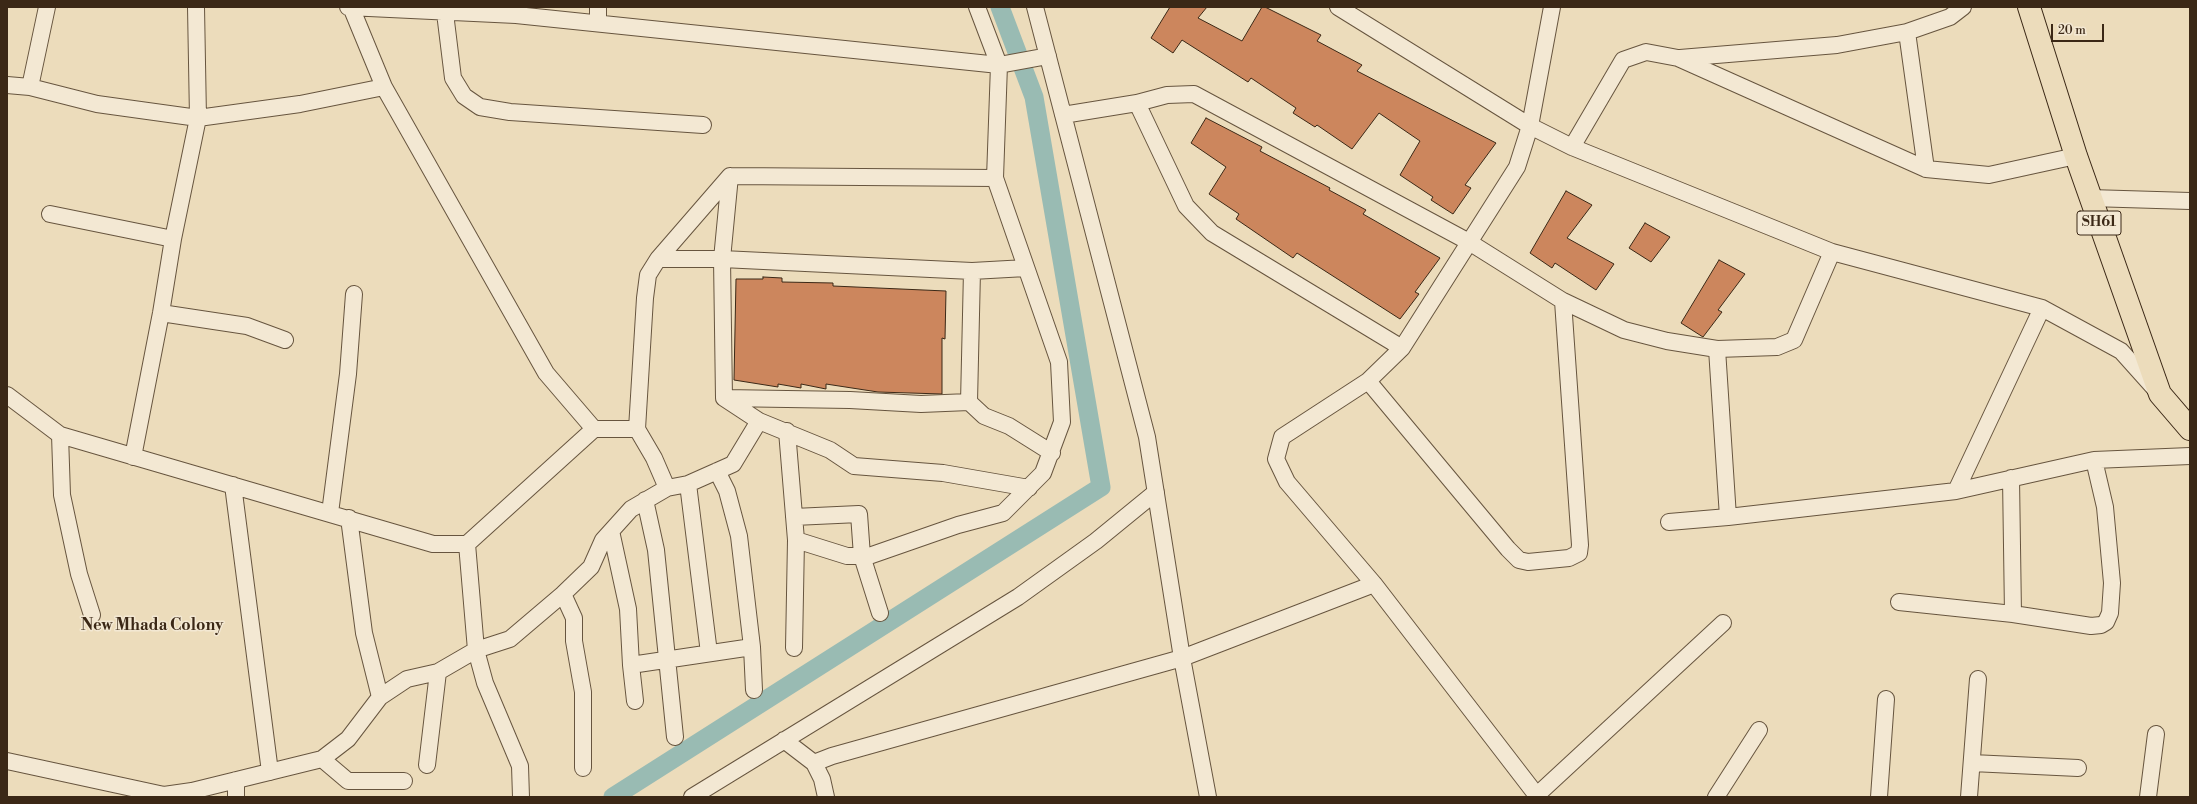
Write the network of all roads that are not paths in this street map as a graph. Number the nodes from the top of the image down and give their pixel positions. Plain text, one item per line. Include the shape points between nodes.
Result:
1 (47, 7) edge
2 (196, 7) edge
3 (350, 7) edge
4 (977, 7) edge
5 (1036, 7) edge
6 (1338, 7) edge
7 (1552, 7) edge
8 (1963, 7) edge
9 (2029, 7) edge
10 (516, 11) edge
11 (445, 12) junction
12 (598, 15) edge
13 (1907, 32) junction
14 (1044, 56) junction
15 (1678, 58) junction
16 (1004, 65) junction
17 (7, 85) edge
18 (30, 87) junction
19 (384, 87) junction
20 (1137, 103) junction
21 (1063, 115) junction
22 (198, 118) junction
23 (703, 125) dead end
24 (1530, 126) junction
25 (1572, 147) junction
26 (2076, 156) junction
27 (1926, 169) junction
28 (730, 176) junction
29 (995, 178) junction
30 (2090, 198) junction
31 (2190, 201) edge
32 (50, 214) dead end
33 (173, 239) junction
34 (1469, 242) junction
35 (1832, 252) junction
36 (658, 259) junction
37 (722, 259) junction
38 (1026, 268) junction
39 (972, 271) junction
40 (354, 294) dead end
41 (1563, 301) junction
42 (2042, 308) junction
43 (161, 313) junction
44 (284, 340) dead end
45 (1402, 348) junction
46 (1717, 349) junction
47 (1368, 381) junction
48 (2160, 394) junction
49 (7, 395) edge
50 (724, 398) junction
51 (969, 402) junction
52 (759, 421) junction
53 (637, 429) junction
54 (2190, 429) edge
55 (594, 430) junction
56 (787, 431) junction
57 (60, 435) junction
58 (1052, 453) junction
59 (2190, 456) edge
60 (133, 457) junction
61 (2094, 460) junction
62 (717, 471) junction
63 (2011, 478) junction
64 (688, 484) junction
65 (233, 485) junction
66 (667, 488) junction
67 (1028, 488) junction
68 (1956, 491) junction
69 (1156, 492) junction
70 (646, 500) junction
71 (330, 513) junction
72 (794, 517) junction
73 (1728, 517) junction
74 (349, 518) junction
75 (1668, 522) dead end
76 (611, 531) junction
77 (796, 540) junction
78 (467, 544) junction
79 (862, 556) junction
80 (1374, 584) junction
81 (563, 594) junction
82 (1899, 602) dead end
83 (880, 613) dead end
84 (2013, 614) junction
85 (92, 615) dead end
86 (1723, 623) dead end
87 (752, 647) junction
88 (794, 648) dead end
89 (476, 650) junction
90 (709, 653) junction
91 (1182, 658) junction
92 (666, 659) junction
93 (630, 665) junction
94 (438, 672) junction
95 (1978, 680) dead end
96 (754, 690) dead end
97 (380, 697) junction
98 (1886, 699) dead end
99 (635, 701) dead end
100 (1759, 730) dead end
101 (2156, 734) dead end
102 (675, 737) dead end
103 (784, 740) junction
104 (322, 759) junction
105 (7, 761) edge
106 (814, 763) junction
107 (1972, 763) junction
108 (427, 765) dead end
109 (583, 768) dead end
110 (2078, 768) dead end
111 (270, 772) junction
112 (236, 780) junction
113 (404, 781) dead end
114 (192, 794) edge
115 (1537, 796) edge
116 (236, 797) edge
117 (521, 797) edge
118 (692, 797) edge
119 (826, 797) edge
120 (1208, 797) edge
121 (1716, 797) edge
122 (1879, 797) edge
123 (1969, 797) edge
124 (2148, 797) edge

1 - 18 street
2 - 22 street
3 - 11 street
3 - 19 street
4 - 16 street
5 - 14 street
6 - 24 street
7 - 24 street
8 - 13 street via 1950,17
9 - 26 main road, SH61
10 - 11 street
10 - 12 street
11 - 23 street via 453,78 464,96 480,107 510,112
12 - 16 street
13 - 15 street via 1837,45
13 - 27 street
14 - 16 street
14 - 21 street
15 - 25 street via 1646,52 1623,60
15 - 27 street
16 - 29 street
17 - 18 street
18 - 22 street via 97,104
19 - 22 street via 300,104
19 - 55 street via 546,374
20 - 21 street
20 - 34 street via 1167,95 1194,94
20 - 45 street via 1186,206 1212,233
21 - 69 street via 1147,437
22 - 33 street
24 - 25 street
24 - 34 street via 1517,167
25 - 35 street
26 - 27 street via 1989,175
26 - 30 main road, SH61
28 - 29 street
28 - 36 street
28 - 37 street
29 - 38 street
30 - 31 street
30 - 48 main road, SH61
32 - 33 street
33 - 43 street
34 - 41 street
34 - 45 street
35 - 42 street
35 - 46 street via 1794,340 1777,347
36 - 37 street
36 - 53 street via 648,275 645,298
37 - 39 street
37 - 50 street
38 - 39 street
38 - 58 street via 1059,362 1062,422
39 - 51 street
40 - 71 street via 348,374
41 - 46 street via 1624,330 1667,341
41 - 47 street via 1580,545 1579,553 1569,558 1528,562 1519,560
42 - 48 street via 2121,352
42 - 68 street
43 - 44 street via 247,326
43 - 60 street
45 - 47 street
46 - 73 street
47 - 80 street via 1282,436 1276,459 1287,482
48 - 54 main road, SH61
49 - 57 street
50 - 51 street via 921,404
50 - 52 street
51 - 58 street via 984,416 1009,426
52 - 56 street
52 - 62 street via 733,464
53 - 55 street
53 - 66 street via 654,458
55 - 78 street
56 - 67 street via 830,450 854,466 943,473
56 - 72 street
57 - 60 street
57 - 85 street via 62,495 79,574
58 - 67 street via 1044,473
59 - 61 street
60 - 65 street
61 - 63 street
61 - 84 street via 2105,508 2112,583 2110,613 2106,622 2091,626
62 - 64 street
62 - 87 street via 727,491 740,536
63 - 68 street
63 - 84 street
64 - 66 street
64 - 90 street
65 - 71 street
65 - 111 street
66 - 70 street
67 - 79 street via 1003,513 869,556
68 - 73 street
69 - 91 street
69 - 103 street via 1096,541 1018,597
70 - 76 street via 630,509
70 - 92 street via 656,550
71 - 74 street
72 - 77 street
72 - 79 street via 859,514
73 - 75 street
74 - 78 street via 433,544
74 - 97 street via 364,633
76 - 81 street via 591,567
76 - 93 street via 628,609
77 - 79 street via 847,556
77 - 88 street
78 - 89 street
79 - 83 street
80 - 91 street
80 - 115 street
81 - 89 street via 510,639
81 - 109 street via 574,618 574,642 583,692
82 - 84 street
86 - 115 street
87 - 90 street
87 - 96 street
89 - 94 street
89 - 117 street via 485,683 520,766
90 - 92 street
91 - 106 street
91 - 120 street
92 - 93 street
92 - 102 street
93 - 99 street
94 - 97 street via 407,680
94 - 108 street
95 - 107 street
97 - 104 street via 348,739
98 - 122 street
100 - 121 street
101 - 124 street
103 - 106 street
103 - 118 street
104 - 111 street
104 - 113 street via 348,780
105 - 114 street via 164,795
106 - 119 street via 822,779
107 - 110 street
107 - 123 street
111 - 112 street
112 - 114 street
112 - 116 street

